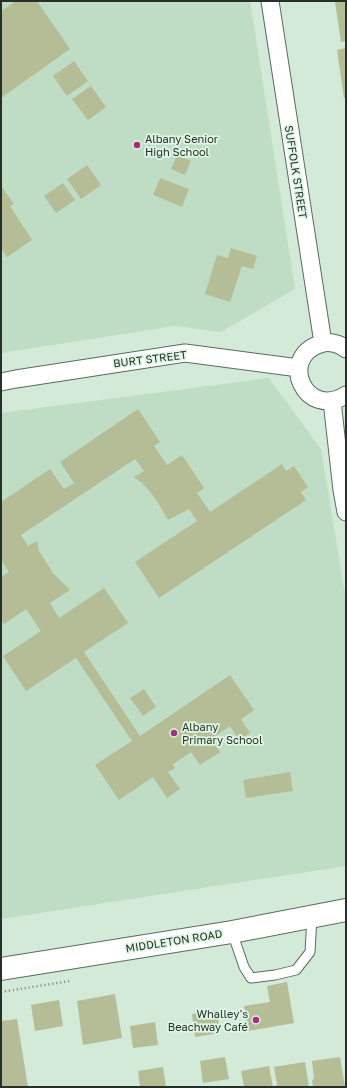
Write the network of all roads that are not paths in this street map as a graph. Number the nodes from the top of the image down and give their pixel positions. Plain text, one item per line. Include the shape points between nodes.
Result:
1 (270, 1) edge
2 (323, 343) junction
3 (346, 349) edge
4 (299, 368) junction
5 (1, 382) edge
6 (339, 398) edge
7 (346, 512) edge
8 (346, 910) edge
9 (312, 917) junction
10 (232, 932) junction
11 (1, 969) edge

1 - 2 street, SUFFOLK STREET
2 - 3 street via 333,343
2 - 4 street via 307,351 301,359
4 - 5 street, BURT STREET via 185,353
4 - 6 street via 302,385 314,398
6 - 7 street via 342,490
8 - 9 main road, MIDDLETON ROAD
9 - 10 main road, MIDDLETON ROAD
9 - 10 lane via 310,952 296,970 275,975 251,978
10 - 11 main road, MIDDLETON ROAD

